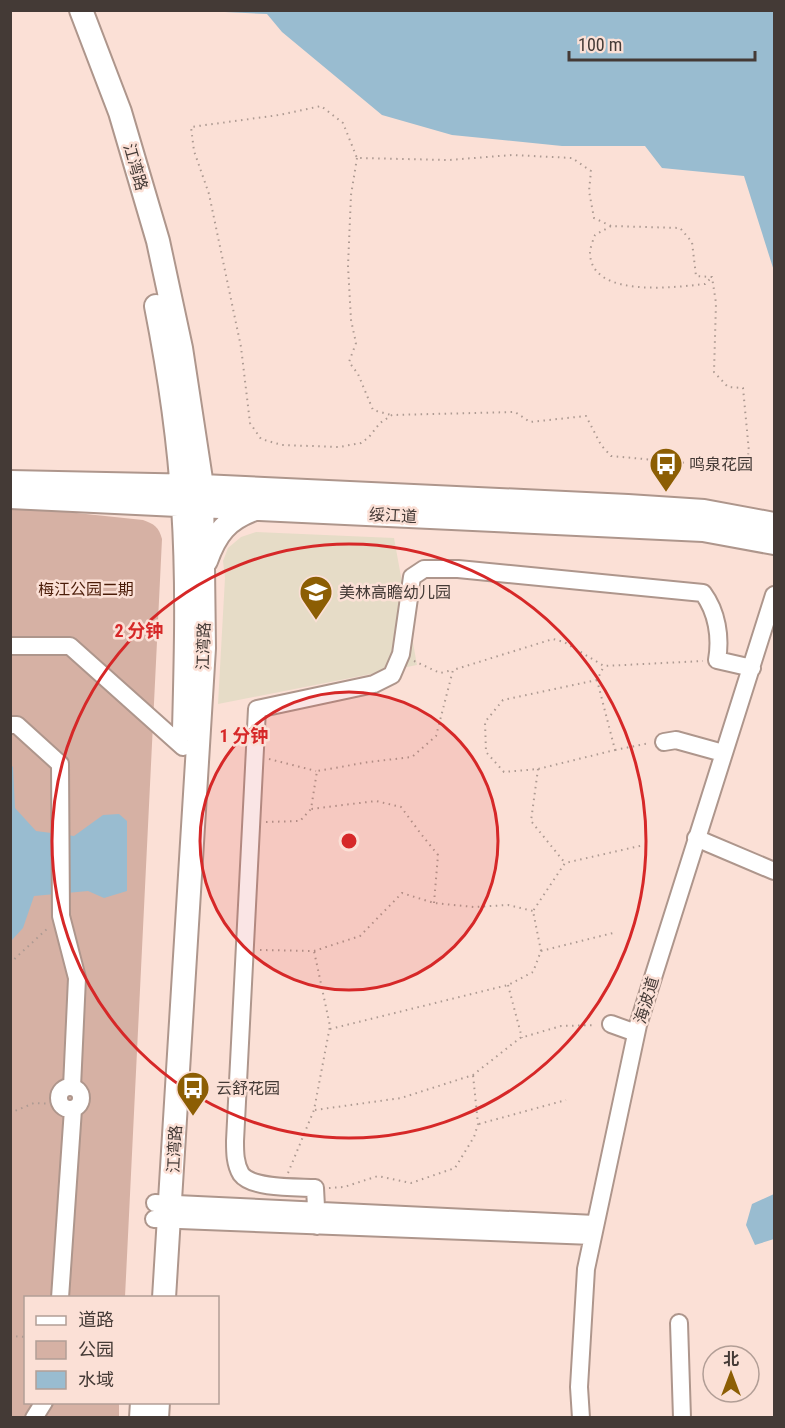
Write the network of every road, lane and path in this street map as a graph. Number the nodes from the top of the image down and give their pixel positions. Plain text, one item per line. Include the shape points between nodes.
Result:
1 (65, 10) edge
2 (81, 10) edge
3 (357, 159) junction
4 (611, 226) junction
5 (712, 277) junction
6 (392, 415) junction
7 (10, 482) edge
8 (131, 495) junction
9 (10, 497) edge
10 (256, 499) junction
11 (193, 506) junction
12 (774, 524) edge
13 (774, 543) edge
14 (194, 565) junction
15 (774, 595) edge
16 (10, 646) edge
17 (401, 654) junction
18 (717, 660) junction
19 (604, 666) junction
20 (752, 668) junction
21 (453, 670) junction
22 (597, 680) junction
23 (10, 725) edge
24 (658, 742) joint
25 (183, 747) junction
26 (615, 750) junction
27 (723, 753) junction
28 (255, 756) junction
29 (538, 769) junction
30 (316, 771) junction
31 (311, 809) junction
32 (251, 822) junction
33 (696, 838) junction
34 (644, 845) dead end
35 (565, 863) junction
36 (774, 871) edge
37 (434, 903) junction
38 (533, 911) junction
39 (61, 916) junction
40 (613, 933) dead end
41 (259, 950) dead end
42 (314, 951) junction
43 (541, 951) junction
44 (10, 963) edge
45 (508, 986) junction
46 (611, 1024) joint
47 (330, 1029) junction
48 (636, 1032) junction
49 (522, 1038) junction
50 (473, 1075) junction
51 (566, 1100) dead end
52 (66, 1107) junction
53 (314, 1110) junction
54 (10, 1113) edge
55 (478, 1124) junction
56 (286, 1178) dead end
57 (315, 1188) junction
58 (162, 1212) junction
59 (316, 1218) junction
60 (594, 1230) junction
61 (60, 1296) edge
62 (149, 1296) edge
63 (164, 1296) edge
64 (679, 1323) dead end
65 (43, 1404) edge
66 (34, 1418) edge
67 (581, 1418) edge
68 (682, 1418) edge

1 - 11 main road, 江湾路 via 104,111 146,256
2 - 11 main road, 江湾路 via 120,112 158,241 181,348
3 - 4 path via 512,155 572,158 591,171 589,191 594,218
3 - 6 path via 348,266 356,343 349,362 373,410
3 - 6 path via 343,123 321,106 191,127 241,347 250,423 261,439 282,445 339,447 361,443
4 - 5 path via 680,228 692,242 696,276
4 - 5 path via 595,235 590,253 595,270 614,284 666,288 705,284
5 - 6 path via 716,303 714,372 728,387 743,388 749,452 739,466 611,456 586,416 530,422 515,412
7 - 8 main road
8 - 9 main road
8 - 11 main road
8 - 14 main road via 171,524
10 - 11 main road via 238,493
10 - 12 main road, 绥江道 via 670,508
10 - 13 main road, 绥江道 via 703,530
10 - 14 main road via 225,526
11 - 14 main road, 江湾路
14 - 25 main road, 江湾路
14 - 58 main road, 江湾路 via 204,648
15 - 20 street, 海波道
16 - 25 street via 70,646
17 - 18 street via 412,577 424,569 458,569 703,593 712,605 720,644
17 - 21 path via 440,673
17 - 28 street via 392,675 374,684 257,709
18 - 19 path
18 - 20 street
19 - 21 path via 553,639
19 - 22 path
20 - 27 street, 海波道
21 - 30 path via 436,736 412,758
22 - 26 path
22 - 29 path via 503,700 485,722 486,752 504,772
23 - 39 street via 17,725 60,764
24 - 26 path
24 - 27 street via 676,740
25 - 58 main road, 江湾路
26 - 29 path
27 - 33 street, 海波道
28 - 30 path
28 - 32 street
29 - 35 path via 531,821
30 - 31 path
31 - 32 path via 300,821
31 - 37 path via 376,801 401,807 438,855
32 - 57 street via 236,1160 242,1175 257,1184
33 - 36 street
33 - 48 street, 海波道
34 - 35 path
35 - 38 path
37 - 38 path via 508,905
37 - 42 path via 402,893 360,936
38 - 43 path
39 - 44 path
39 - 52 street via 77,978 72,1087 81,1098 79,1105
40 - 43 path
41 - 42 path
42 - 47 path
43 - 45 path via 533,972
45 - 47 path
45 - 49 path
46 - 48 street
46 - 49 path via 561,1026
47 - 53 path
48 - 60 street, 海波道
49 - 50 path
50 - 53 path via 401,1098
50 - 55 path
51 - 55 path
52 - 54 path via 34,1103
52 - 61 street
53 - 56 path
55 - 57 path via 455,1168 434,1177 411,1183 378,1176 345,1188
57 - 59 street
58 - 59 street
58 - 62 main road, 江湾路
58 - 63 main road, 江湾路
59 - 60 street
60 - 67 street, 海波道 via 586,1269 579,1387
64 - 68 street
65 - 66 street

